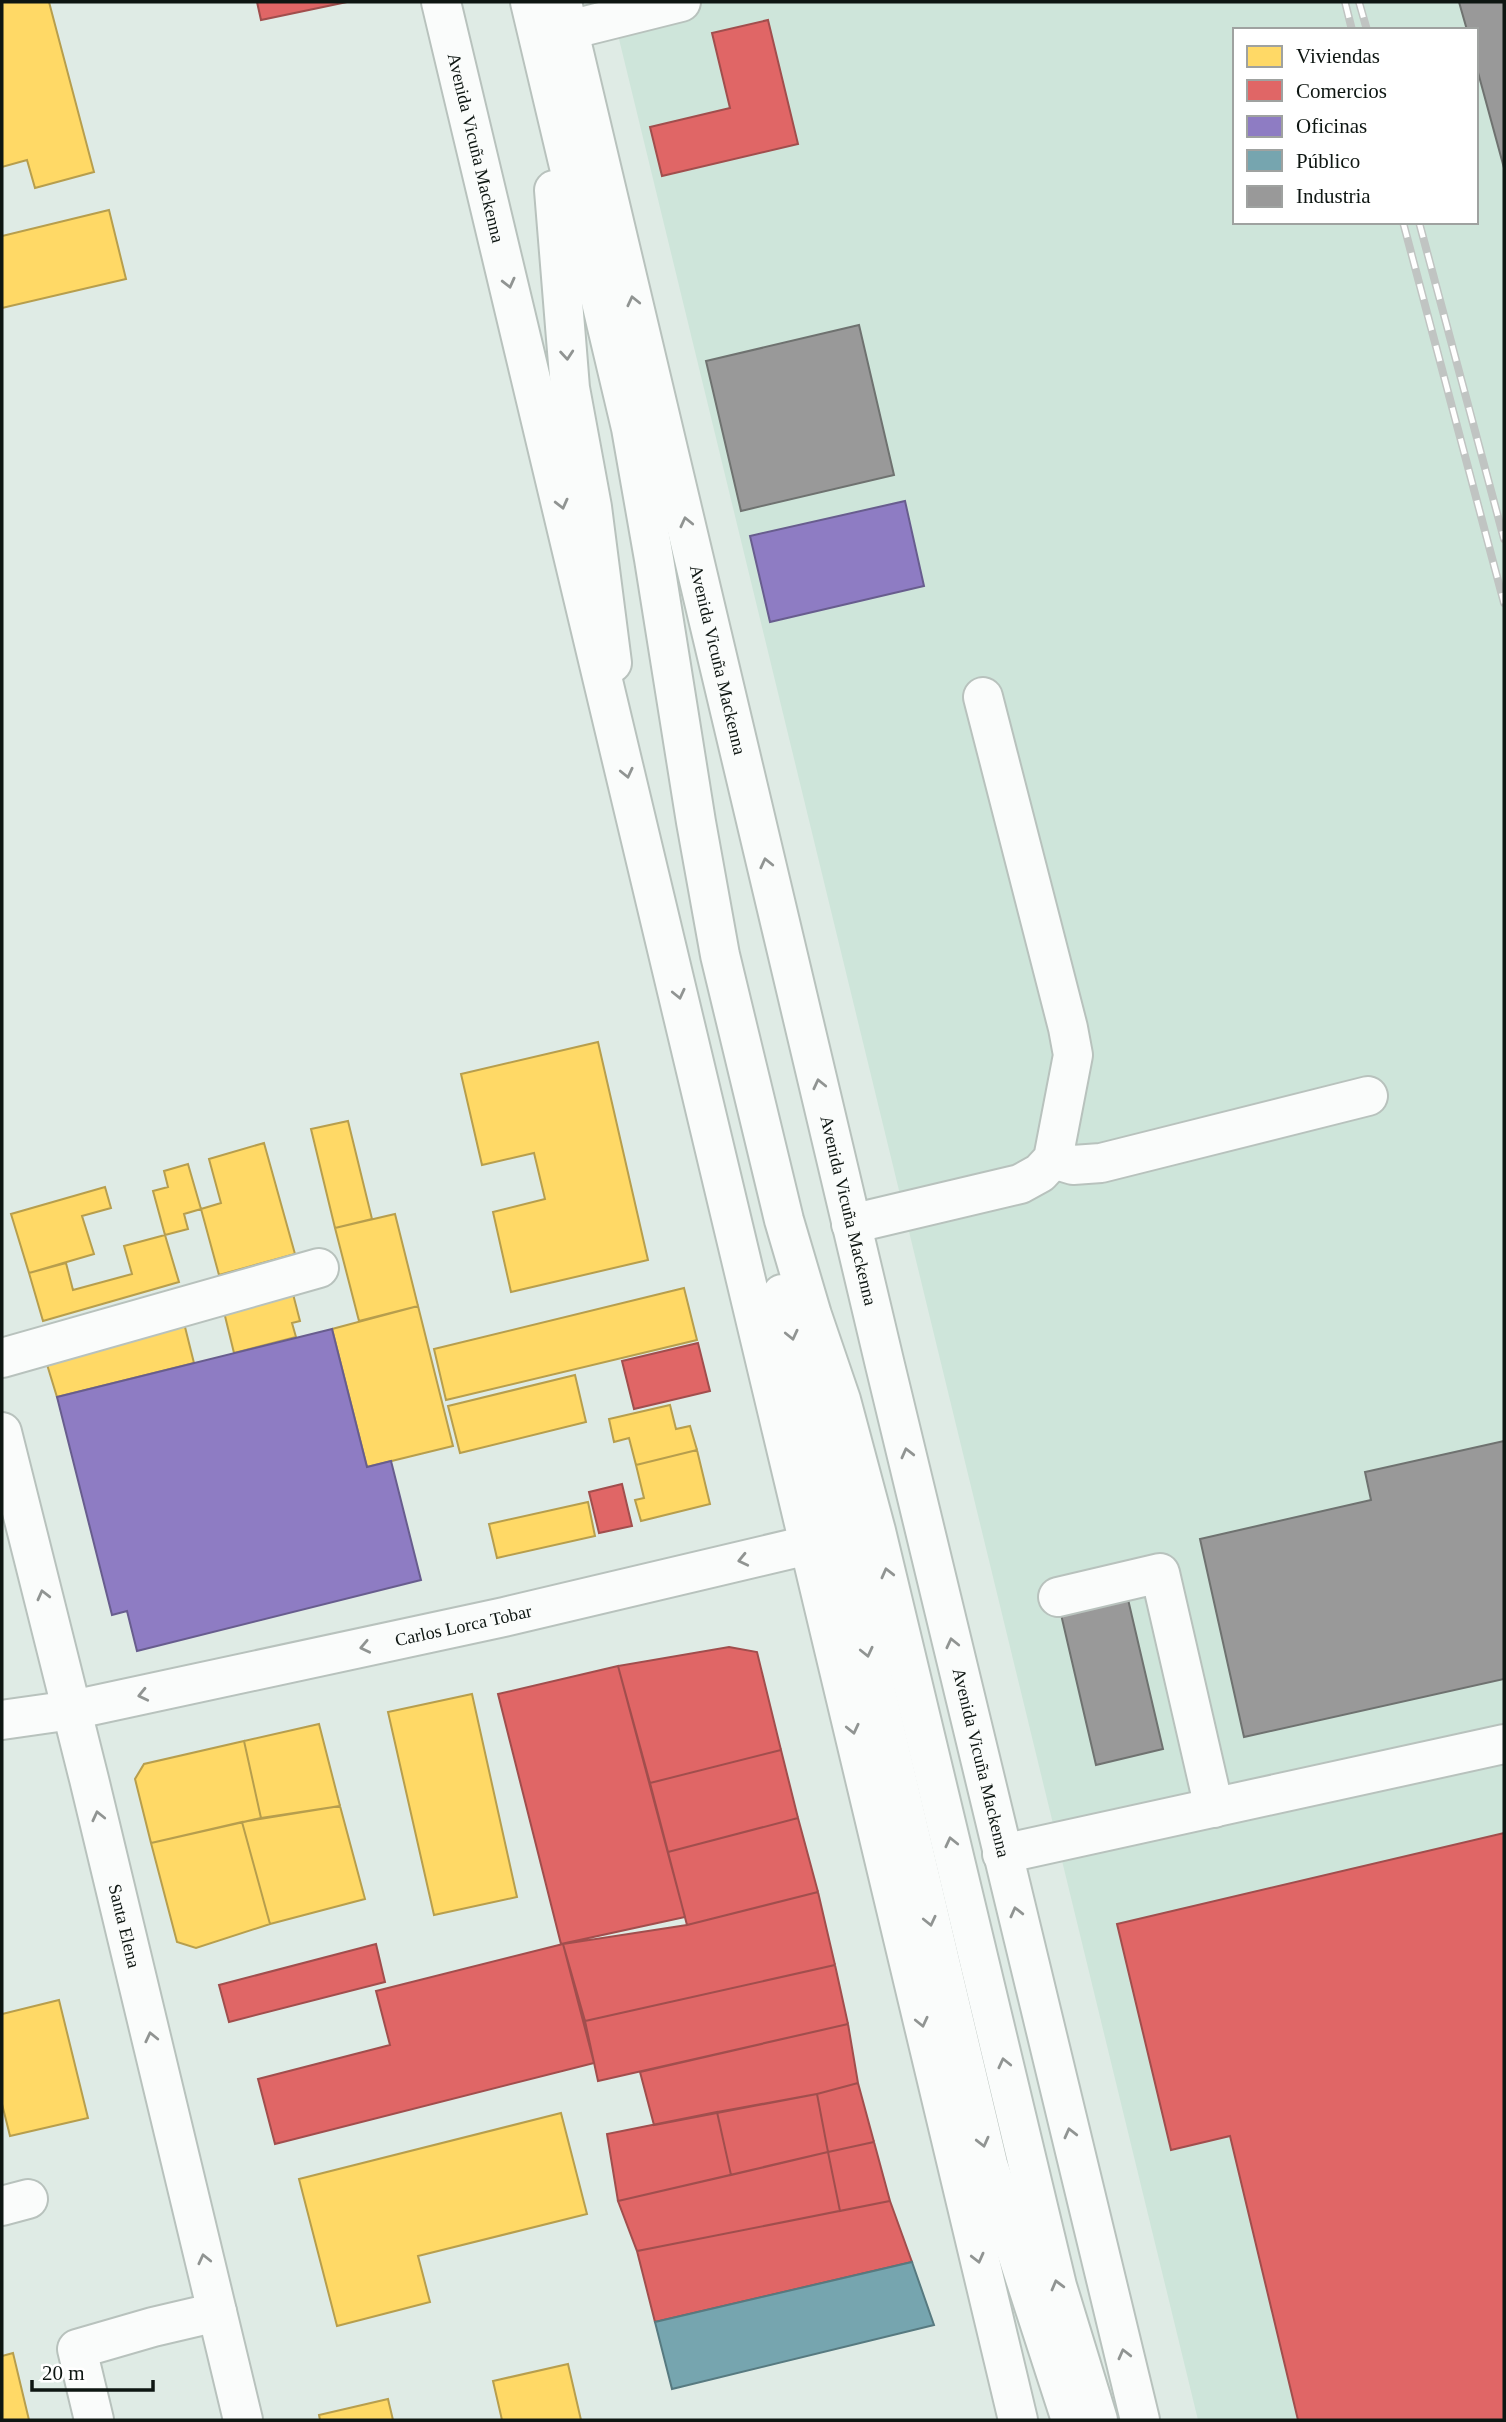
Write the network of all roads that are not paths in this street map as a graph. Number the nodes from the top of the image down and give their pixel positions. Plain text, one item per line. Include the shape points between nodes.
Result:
1 (442, 2) edge
2 (508, 2) edge
3 (530, 2) edge
4 (681, 2) edge
5 (566, 16) edge
6 (554, 190) junction
7 (983, 696) dead end
8 (616, 728) junction
9 (1368, 1097) dead end
10 (1053, 1159) junction
11 (851, 1224) junction
12 (320, 1268) dead end
13 (2, 1358) edge
14 (2, 1432) edge
15 (923, 1519) junction
16 (842, 1537) junction
17 (1058, 1597) dead end
18 (72, 1710) junction
19 (2, 1720) edge
20 (1504, 1744) edge
21 (1213, 1808) junction
22 (1002, 1854) junction
23 (217, 2312) junction
24 (94, 2420) edge
25 (243, 2420) edge
26 (1018, 2420) edge
27 (1070, 2420) edge
28 (1098, 2420) edge
29 (1140, 2420) edge

1 -> 8 main road, Avenida Vicuña Mackenna
2 - 6 main road
3 - 16 main road via 631,428 720,955 784,1220 841,1400
4 - 5 main road
11 -> 5 main road, Avenida Vicuña Mackenna
6 -> 8 main road via 570,388 603,578
6 -> 16 main road via 590,337 640,590 705,967
7 - 10 main road via 1073,1055
8 -> 16 main road, Avenida Vicuña Mackenna
9 - 10 main road via 1101,1163 1073,1165
10 - 11 main road via 1020,1184
15 -> 11 main road, Avenida Vicuña Mackenna
12 - 13 main road
18 -> 14 main road, Santa Elena
15 - 16 main road, Carlos Lorca Tobar
22 -> 15 main road, Avenida Vicuña Mackenna
16 -> 18 main road, Carlos Lorca Tobar via 504,1618
16 -> 26 main road, Avenida Vicuña Mackenna
16 -> 27 main road via 988,2165
28 -> 16 main road
17 - 21 main road via 1160,1573
18 - 19 main road, Carlos Lorca Tobar
23 -> 18 main road, Santa Elena
20 - 21 main road
21 - 22 main road
29 -> 22 main road, Avenida Vicuña Mackenna
23 - 24 main road via 77,2349
23 - 25 main road, Santa Elena

